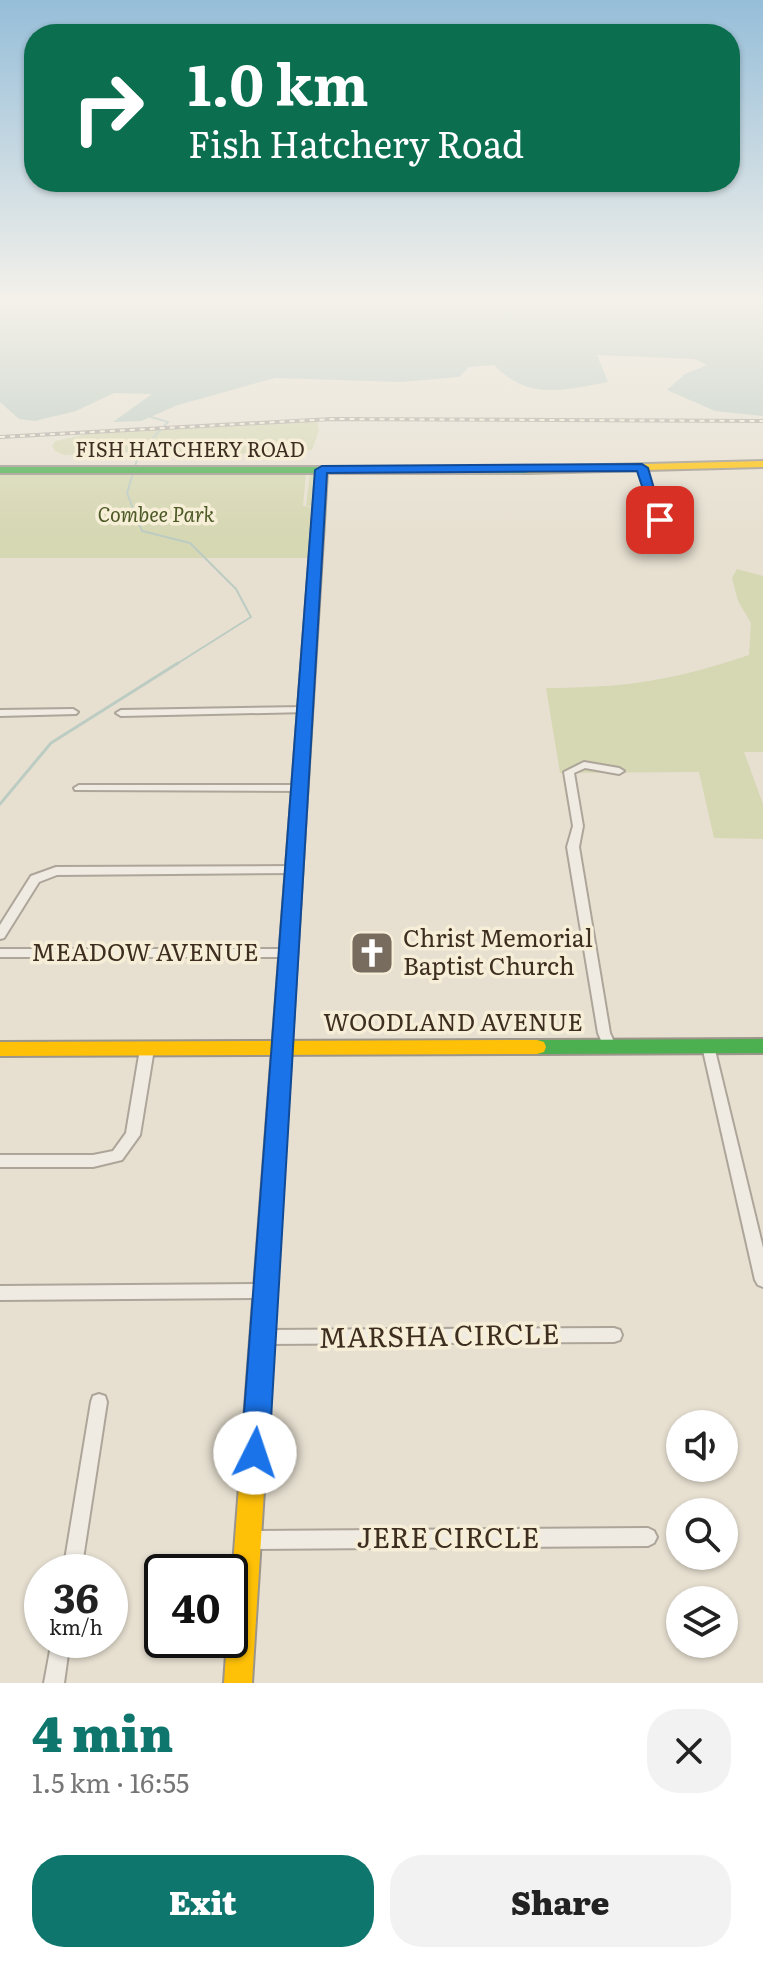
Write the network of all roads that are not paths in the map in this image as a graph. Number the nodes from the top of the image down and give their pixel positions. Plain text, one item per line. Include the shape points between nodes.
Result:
1 (763, 464) edge
2 (642, 468) junction
3 (0, 470) edge
4 (322, 470) junction
5 (664, 535) dead end
6 (305, 710) junction
7 (73, 712) dead end
8 (0, 713) edge
9 (121, 713) dead end
10 (619, 771) dead end
11 (79, 788) dead end
12 (300, 788) junction
13 (294, 870) junction
14 (0, 935) edge
15 (0, 953) edge
16 (290, 953) junction
17 (610, 1046) junction
18 (708, 1046) junction
19 (763, 1046) edge
20 (283, 1048) junction
21 (0, 1049) edge
22 (147, 1049) junction
23 (0, 1161) edge
24 (763, 1280) edge
25 (267, 1291) junction
26 (0, 1293) edge
27 (614, 1335) dead end
28 (264, 1337) junction
29 (99, 1402) dead end
30 (648, 1537) dead end
31 (249, 1540) junction
32 (75, 1554) edge
33 (58, 1658) edge
34 (54, 1683) edge
35 (238, 1683) edge

1 - 2 street, FISH HATCHERY ROAD
2 - 4 street, FISH HATCHERY ROAD
2 - 5 street
3 - 4 street, FISH HATCHERY ROAD
4 - 6 street
6 - 9 street
6 - 12 street
7 - 8 street
10 - 17 street via 584,765 569,772 578,826 573,847
11 - 12 street
12 - 13 street
13 - 14 street via 46,873 35,879
13 - 16 street
15 - 16 street, MEADOW AVENUE
16 - 20 street
17 - 18 street, WOODLAND AVENUE
17 - 20 street, WOODLAND AVENUE
18 - 19 street, WOODLAND AVENUE
18 - 24 street
20 - 22 street, WOODLAND AVENUE
20 - 25 street
21 - 22 street, WOODLAND AVENUE
22 - 23 street via 133,1135 117,1156
25 - 26 street
25 - 28 street
27 - 28 street, MARSHA CIRCLE
28 - 31 street
29 - 32 street
30 - 31 street, JERE CIRCLE
31 - 35 street
33 - 34 street

